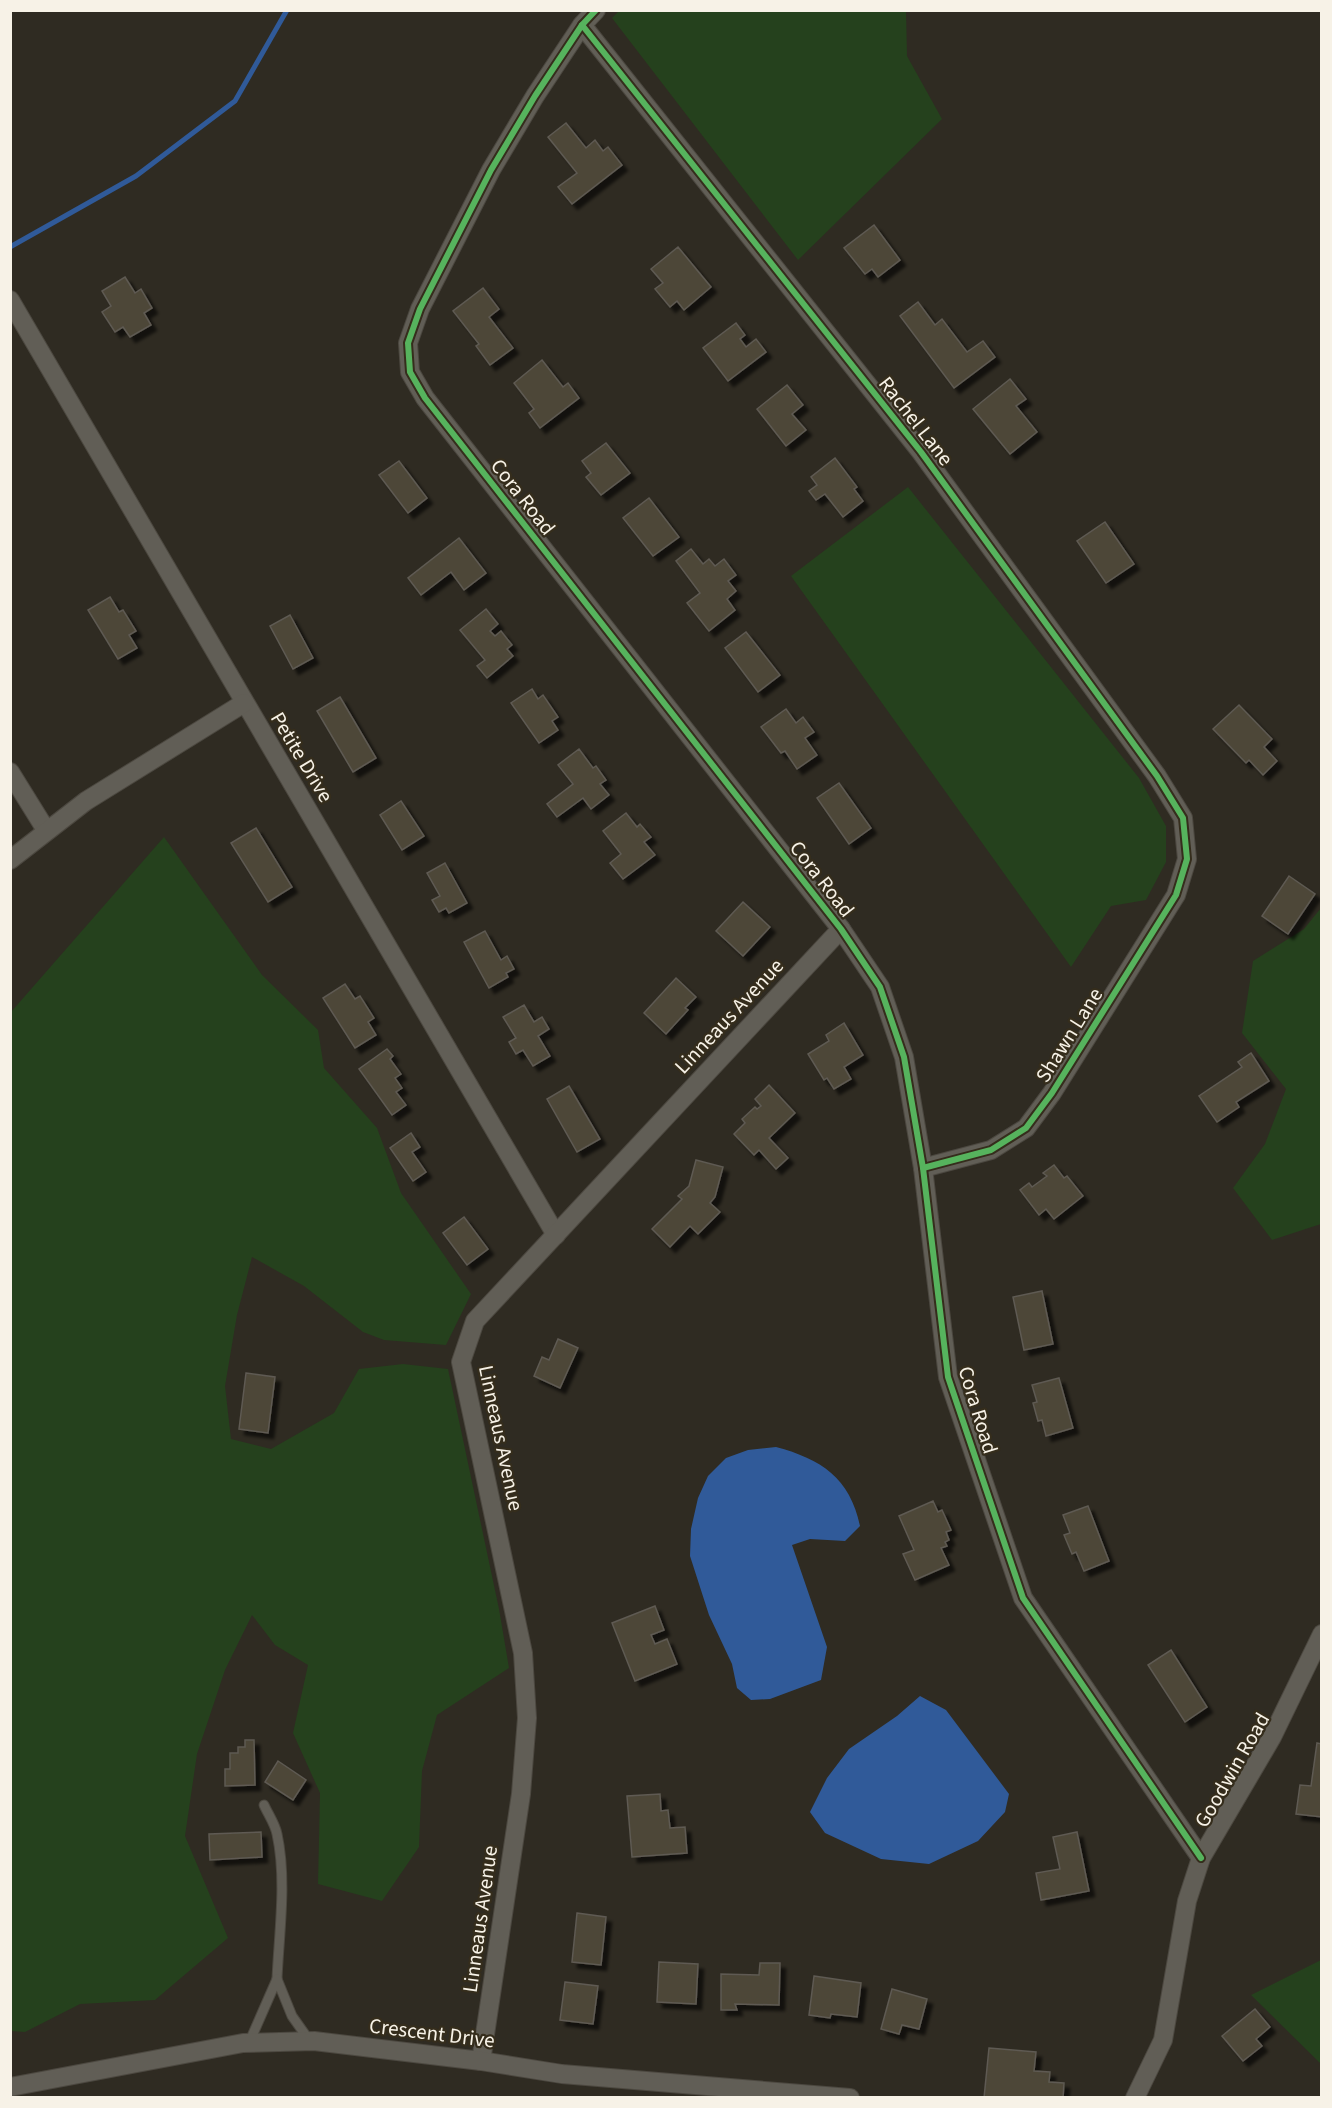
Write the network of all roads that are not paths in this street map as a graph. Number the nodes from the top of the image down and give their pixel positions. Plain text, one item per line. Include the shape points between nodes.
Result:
1 (596, 10) edge
2 (582, 25) junction
3 (10, 300) edge
4 (244, 702) junction
5 (10, 772) edge
6 (46, 830) junction
7 (1188, 859) joint
8 (10, 860) edge
9 (841, 929) junction
10 (923, 1168) junction
11 (556, 1235) junction
12 (1322, 1634) edge
13 (264, 1804) dead end
14 (1201, 1858) junction
15 (277, 1979) junction
16 (309, 2041) junction
17 (249, 2043) junction
18 (481, 2061) junction
19 (10, 2087) edge
20 (850, 2097) edge
21 (1135, 2097) edge

1 - 2 street, Cora Road
2 - 7 street, Rachel Lane via 921,452 1150,766 1184,818
2 - 9 street, Cora Road via 491,170 420,309 408,344 410,372 425,398
3 - 4 street, Petite Drive
4 - 6 street
4 - 11 street, Petite Drive
5 - 6 street
6 - 8 street
7 - 10 street, Shawn Lane via 1176,895 1026,1128 991,1150
9 - 10 street, Cora Road via 880,987 887,1007 904,1057
9 - 11 street, Linneaus Avenue
10 - 14 street, Cora Road via 948,1377 1023,1598
11 - 18 street, Linneaus Avenue via 475,1321 461,1362 523,1653 527,1718 521,1794
12 - 14 street, Goodwin Road via 1272,1737
13 - 15 lane via 274,1825 278,1848
14 - 21 street, Goodwin Road via 1187,1901 1163,2040
15 - 16 lane via 292,2016
15 - 17 lane
16 - 17 street, Crescent Drive
16 - 18 street, Crescent Drive
17 - 19 street, Crescent Drive
18 - 20 street, Crescent Drive via 562,2074

